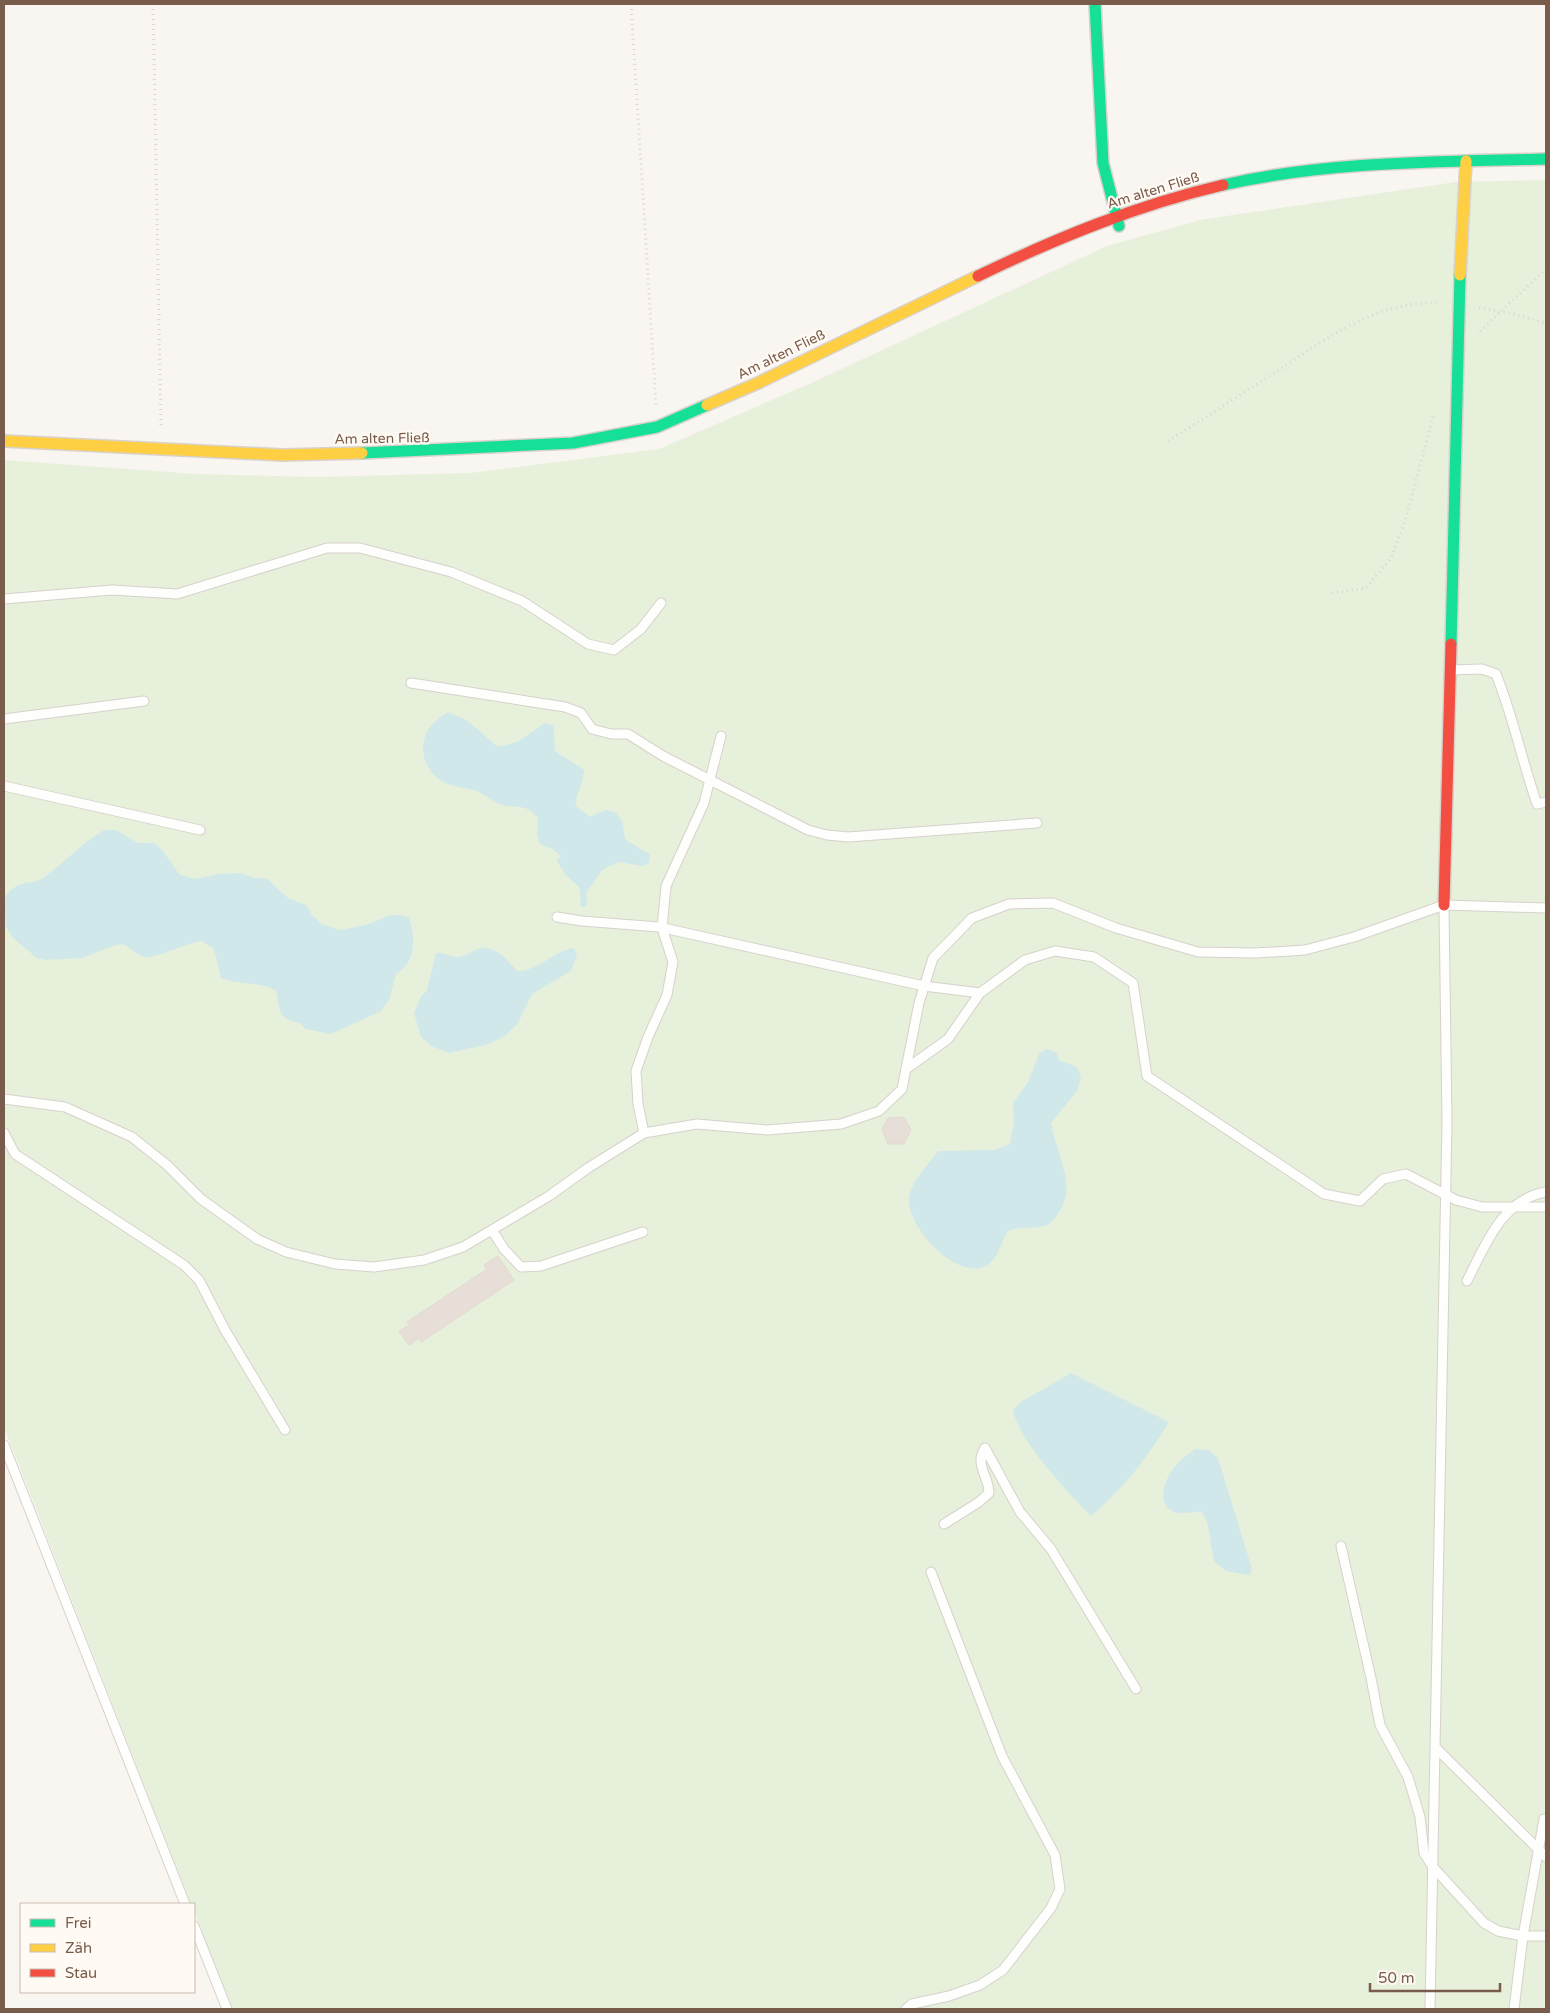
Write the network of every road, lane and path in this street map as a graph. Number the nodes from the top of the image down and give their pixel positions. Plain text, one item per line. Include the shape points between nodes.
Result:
1 (153, 4) edge
2 (631, 4) edge
3 (1095, 4) edge
4 (1546, 159) edge
5 (1466, 161) junction
6 (1118, 221) junction
7 (1459, 304) junction
8 (1546, 323) edge
9 (657, 427) junction
10 (4, 441) edge
11 (1168, 442) dead end
12 (161, 450) junction
13 (4, 599) edge
14 (661, 603) dead end
15 (1450, 670) junction
16 (411, 683) dead end
17 (144, 701) dead end
18 (4, 719) edge
19 (721, 736) dead end
20 (711, 780) junction
21 (4, 786) edge
22 (1546, 802) edge
23 (1037, 823) dead end
24 (200, 830) dead end
25 (1444, 904) junction
26 (1546, 908) edge
27 (557, 916) dead end
28 (662, 928) junction
29 (924, 986) junction
30 (980, 993) junction
31 (906, 1069) junction
32 (4, 1099) edge
33 (4, 1132) edge
34 (644, 1133) junction
35 (1546, 1192) edge
36 (1446, 1194) junction
37 (1546, 1207) edge
38 (1512, 1208) junction
39 (492, 1230) junction
40 (643, 1232) dead end
41 (1466, 1281) dead end
42 (285, 1430) dead end
43 (4, 1445) edge
44 (944, 1524) dead end
45 (1340, 1546) dead end
46 (931, 1572) dead end
47 (1136, 1689) dead end
48 (1436, 1748) junction
49 (1544, 1818) dead end
50 (1539, 1849) junction
51 (1546, 1857) edge
52 (1433, 1868) junction
53 (185, 1903) edge
54 (195, 1929) edge
55 (1523, 1936) junction
56 (1546, 1936) edge
57 (227, 2009) edge
58 (906, 2009) edge
59 (1430, 2009) edge
60 (1514, 2009) edge

1 - 12 path
2 - 9 path
3 - 6 main road via 1103,163
4 - 5 main road, Am alten Fließ
5 - 6 main road, Am alten Fließ via 1335,168 1253,178 1184,194
5 - 7 main road
6 - 9 main road, Am alten Fließ via 1038,247 758,383
7 - 8 path
7 - 11 path via 1421,302 1375,313 1337,332
7 - 15 main road
9 - 12 main road, Am alten Fließ via 573,443 439,451 282,455
10 - 12 main road, Am alten Fließ
13 - 14 lane via 112,590 177,594 327,548 360,548 450,572 514,597 588,644 614,650 641,629
15 - 22 lane via 1482,669 1496,674 1537,804
15 - 25 main road
16 - 20 lane via 565,707 581,713 592,729 628,734
17 - 18 lane
19 - 20 lane
20 - 23 lane via 808,830 827,835 848,837
20 - 28 lane via 666,886
21 - 24 lane
25 - 26 lane
25 - 29 lane via 1354,937 1304,950 1256,952 1198,952 1116,928 1053,903 1009,904 972,918 933,958
25 - 36 lane
27 - 28 lane
28 - 29 lane
28 - 34 lane via 673,962 667,995 636,1071
29 - 30 lane
29 - 31 lane
30 - 31 lane via 948,1039
30 - 36 lane via 1025,960 1055,951 1094,957 1133,983 1147,1076 1324,1194 1360,1201 1383,1179 1406,1174
31 - 34 lane via 902,1089 879,1111 841,1124 767,1130 697,1124
32 - 39 lane via 65,1107 132,1137 167,1165 201,1199 257,1239 286,1252 335,1264 374,1267 424,1260 464,1247
33 - 42 lane via 15,1154 184,1265 199,1280
34 - 39 lane
35 - 38 lane via 1538,1193
36 - 38 lane via 1482,1207
36 - 48 lane
37 - 38 lane
38 - 41 lane via 1497,1224
39 - 40 lane via 521,1267 541,1266
43 - 53 lane
44 - 47 lane via 989,1493 989,1484 980,1462 985,1448 1020,1512 1051,1549
45 - 52 lane via 1380,1725 1408,1777 1420,1818 1424,1853
46 - 58 lane via 1002,1756 1055,1855 1060,1889 1051,1908 1003,1970 980,1985 912,2004
48 - 50 lane
48 - 52 lane
49 - 50 lane
50 - 51 lane
50 - 55 lane
52 - 55 lane via 1484,1923 1498,1931
52 - 59 lane
54 - 57 lane
55 - 56 lane
55 - 60 lane

